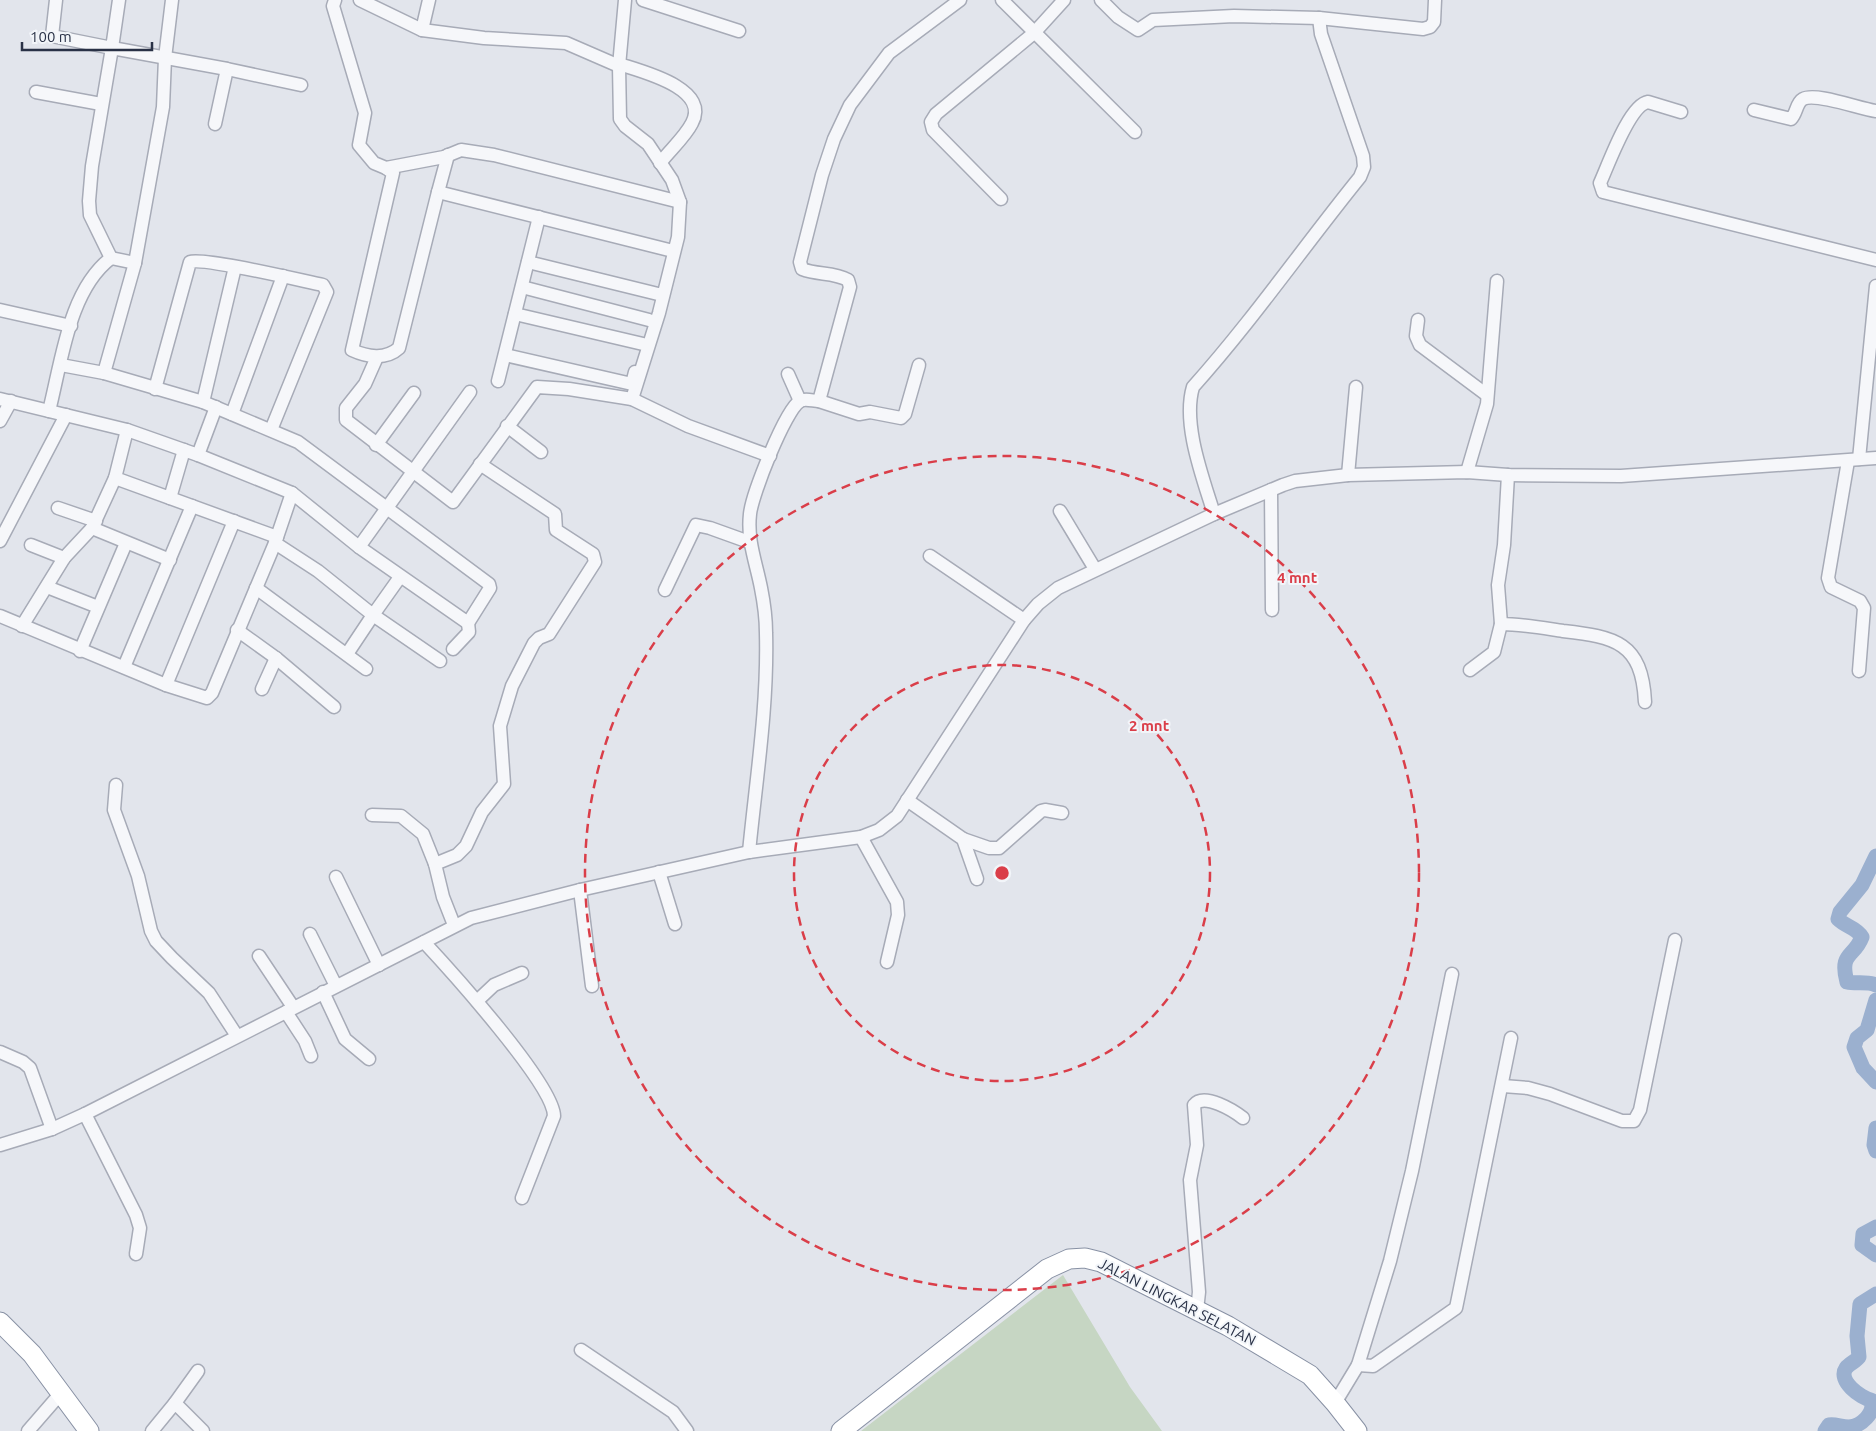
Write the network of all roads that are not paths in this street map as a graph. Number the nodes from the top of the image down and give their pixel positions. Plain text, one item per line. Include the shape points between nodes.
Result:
1 (56, 0) edge
2 (119, 0) edge
3 (172, 0) edge
4 (335, 0) edge
5 (360, 0) edge
6 (429, 0) edge
7 (625, 0) edge
8 (643, 0) edge
9 (960, 0) edge
10 (1002, 0) edge
11 (1064, 0) edge
12 (1101, 0) edge
13 (1435, 0) edge
14 (1319, 18) junction
15 (422, 30) junction
16 (739, 31) dead end
17 (1034, 32) junction
18 (112, 48) junction
19 (165, 58) junction
20 (619, 65) junction
21 (227, 68) junction
22 (301, 85) dead end
23 (36, 92) dead end
24 (102, 104) junction
25 (1754, 110) dead end
26 (1876, 111) edge
27 (1681, 112) dead end
28 (214, 124) dead end
29 (1135, 132) dead end
30 (448, 155) junction
31 (660, 163) junction
32 (386, 168) junction
33 (438, 192) junction
34 (1001, 199) dead end
35 (680, 202) junction
36 (539, 218) junction
37 (671, 251) junction
38 (111, 258) junction
39 (1876, 260) edge
40 (528, 262) junction
41 (135, 263) junction
42 (235, 267) junction
43 (283, 276) junction
44 (1497, 281) dead end
45 (1876, 286) edge
46 (522, 287) junction
47 (658, 294) junction
48 (1875, 305) edge
49 (0, 310) edge
50 (515, 314) junction
51 (649, 320) junction
52 (1418, 320) dead end
53 (71, 326) junction
54 (643, 344) junction
55 (505, 355) junction
56 (377, 357) junction
57 (61, 365) junction
58 (919, 365) dead end
59 (104, 373) junction
60 (788, 374) dead end
61 (498, 381) dead end
62 (1356, 387) dead end
63 (155, 389) junction
64 (470, 392) dead end
65 (414, 393) dead end
66 (1487, 395) junction
67 (632, 399) junction
68 (5, 400) edge
69 (800, 401) junction
70 (203, 402) junction
71 (819, 402) junction
72 (216, 407) junction
73 (49, 411) junction
74 (232, 414) junction
75 (66, 415) junction
76 (0, 421) edge
77 (507, 426) junction
78 (127, 430) junction
79 (272, 430) junction
80 (376, 445) junction
81 (184, 450) junction
82 (541, 452) dead end
83 (198, 455) junction
84 (770, 456) junction
85 (1876, 458) edge
86 (1854, 460) junction
87 (480, 464) junction
88 (1467, 472) junction
89 (414, 473) junction
90 (1348, 475) junction
91 (1508, 476) junction
92 (115, 478) junction
93 (1271, 490) junction
94 (292, 493) junction
95 (170, 498) junction
96 (192, 506) junction
97 (58, 508) dead end
98 (386, 509) junction
99 (1060, 511) dead end
100 (1214, 514) junction
101 (234, 521) junction
102 (94, 524) junction
103 (276, 540) junction
104 (0, 541) edge
105 (749, 542) junction
106 (126, 543) junction
107 (31, 545) dead end
108 (359, 547) junction
109 (930, 556) dead end
110 (64, 558) junction
111 (170, 560) junction
112 (1095, 569) junction
113 (400, 576) junction
114 (47, 587) junction
115 (256, 588) junction
116 (665, 590) dead end
117 (98, 608) junction
118 (1272, 610) dead end
119 (373, 615) junction
120 (0, 616) edge
121 (1024, 620) junction
122 (468, 623) junction
123 (1501, 624) junction
124 (22, 626) junction
125 (237, 630) junction
126 (453, 649) dead end
127 (80, 651) junction
128 (347, 654) junction
129 (276, 658) junction
130 (440, 661) dead end
131 (124, 667) junction
132 (366, 668) dead end
133 (1470, 670) dead end
134 (1859, 671) dead end
135 (166, 685) junction
136 (262, 689) dead end
137 (1645, 702) dead end
138 (334, 707) dead end
139 (116, 784) dead end
140 (907, 800) junction
141 (1062, 814) dead end
142 (372, 815) dead end
143 (861, 837) junction
144 (964, 839) junction
145 (749, 852) junction
146 (435, 864) junction
147 (659, 872) junction
148 (336, 877) dead end
149 (977, 879) dead end
150 (580, 890) junction
151 (676, 924) dead end
152 (454, 926) junction
153 (310, 934) dead end
154 (1675, 940) dead end
155 (424, 942) junction
156 (259, 956) dead end
157 (887, 962) dead end
158 (379, 965) junction
159 (522, 973) dead end
160 (1452, 974) dead end
161 (336, 986) junction
162 (592, 986) dead end
163 (323, 992) junction
164 (477, 1001) junction
165 (289, 1010) junction
166 (238, 1036) junction
167 (1511, 1038) dead end
168 (0, 1052) edge
169 (311, 1056) dead end
170 (369, 1059) dead end
171 (1503, 1086) junction
172 (85, 1114) junction
173 (1243, 1118) dead end
174 (52, 1129) junction
175 (0, 1145) edge
176 (522, 1198) dead end
177 (136, 1254) dead end
178 (1197, 1310) junction
179 (0, 1322) edge
180 (581, 1350) dead end
181 (1358, 1365) junction
182 (198, 1371) dead end
183 (61, 1393) junction
184 (175, 1403) junction
185 (1335, 1403) junction
186 (28, 1431) edge
187 (89, 1431) edge
188 (152, 1431) edge
189 (203, 1431) edge
190 (687, 1431) edge
191 (841, 1431) edge
192 (1357, 1431) edge

1 - 18 street via 52,36
2 - 18 street
3 - 19 street
4 - 32 street via 332,6 365,113 359,145 374,163
5 - 15 street
6 - 15 street
7 - 20 street
8 - 16 street
9 - 71 street via 889,53 850,105 834,139 800,262 802,268 810,272 848,280 850,287
10 - 17 street
11 - 17 street
12 - 14 street via 1138,30 1153,20 1234,16
13 - 14 street via 1434,22 1423,29
14 - 100 street via 1321,34 1364,167 1360,177 1244,329 1193,387 1190,413 1198,459
15 - 20 street via 566,43
17 - 29 street
17 - 34 street via 936,114 931,122 932,130
18 - 19 street
18 - 24 street
19 - 21 street
19 - 41 street via 163,108
20 - 31 street via 620,118 648,144
20 - 31 street via 676,84 695,110 692,123
21 - 22 street
21 - 28 street
23 - 24 street
24 - 38 street via 92,166 90,215
25 - 26 street via 1791,119 1800,102 1815,97
27 - 39 street via 1648,102 1639,106 1620,136 1600,188 1604,192
30 - 32 street
30 - 33 street
30 - 35 street via 461,150 494,155
31 - 35 street via 672,180
32 - 56 street via 393,173 352,350
33 - 36 street
33 - 56 street via 399,348 394,353
35 - 37 street via 681,216
36 - 37 street
36 - 40 street
37 - 47 street
37 - 67 street via 659,313
38 - 41 street
38 - 53 street via 92,276 77,302
40 - 46 street
40 - 47 street
41 - 59 street
42 - 43 street
42 - 63 street via 190,262
42 - 70 street
43 - 74 street
43 - 79 street via 323,285 327,289
44 - 66 street
45 - 48 street
46 - 50 street
46 - 51 street
47 - 51 street
48 - 86 street
49 - 53 street
50 - 54 street
50 - 55 street
51 - 54 street
52 - 66 street via 1416,336 1420,345
53 - 57 street
54 - 55 street via 632,384
55 - 61 street
56 - 80 street via 365,384 346,408 346,420
57 - 59 street
57 - 73 street
58 - 71 street via 905,414 901,418 870,412 859,414
59 - 63 street
60 - 69 street
62 - 90 street
63 - 70 street
64 - 89 street
65 - 80 street
66 - 88 street via 1486,411
67 - 77 street via 537,387
67 - 84 street via 688,426
68 - 73 street
68 - 76 street
69 - 71 street
69 - 84 street
70 - 72 street
72 - 74 street
72 - 83 street
73 - 75 street
74 - 79 street
75 - 78 street
75 - 104 street
77 - 82 street
77 - 87 street
78 - 81 street
78 - 92 street
79 - 98 street via 298,442
80 - 89 street
81 - 83 street
81 - 95 street
83 - 94 street
84 - 105 street via 750,512
85 - 86 street
86 - 91 street via 1621,476
86 - 134 street via 1828,578 1831,587 1860,601 1864,608
87 - 89 street via 453,502
87 - 146 street via 555,514 556,530 593,554 595,562 549,634 534,643 512,686 500,726 505,778 502,787 482,812 466,846 457,855
88 - 90 street
88 - 91 street
89 - 98 street
90 - 93 street via 1295,481
91 - 123 street via 1498,585
92 - 95 street
92 - 102 street
93 - 100 street
93 - 118 street
94 - 103 street
94 - 108 street
95 - 96 street
96 - 101 street
96 - 111 street
97 - 102 street
98 - 108 street
98 - 122 street via 489,584 487,596
99 - 112 street
100 - 112 street
101 - 103 street
101 - 135 street
102 - 106 street
102 - 110 street
103 - 115 street
103 - 119 street
105 - 116 street via 696,525
105 - 145 street via 761,587 766,634 763,718
106 - 111 street
106 - 117 street
107 - 110 street
108 - 113 street
109 - 121 street
110 - 114 street
111 - 131 street
112 - 121 street via 1046,596
113 - 119 street
113 - 122 street
114 - 117 street
114 - 124 street
115 - 125 street
115 - 128 street
117 - 127 street
119 - 128 street
119 - 130 street
120 - 124 street
121 - 140 street
122 - 126 street via 469,632
123 - 133 street via 1494,652
123 - 137 street via 1598,635 1617,642 1641,668
124 - 127 street
125 - 129 street
125 - 135 street via 210,696 204,698
127 - 131 street
128 - 132 street
129 - 136 street
129 - 138 street
131 - 135 street
139 - 166 street via 114,810 138,876 151,931 156,941 209,993
140 - 143 street via 888,824
140 - 144 street
141 - 144 street via 1041,811 999,848
142 - 146 street via 401,816 423,834
143 - 145 street
143 - 157 street via 897,902 898,915
144 - 149 street
145 - 147 street
146 - 152 street
147 - 150 street
147 - 151 street
148 - 158 street
150 - 152 street via 471,918
150 - 162 street
152 - 155 street
153 - 161 street
154 - 171 street via 1640,1110 1634,1121 1622,1122 1528,1088
155 - 158 street
155 - 164 street
156 - 165 street
158 - 161 street
159 - 164 street via 494,985
160 - 181 street via 1408,1189 1389,1266
161 - 163 street
163 - 165 street
163 - 170 street via 344,1038
164 - 176 street via 544,1090 554,1110
165 - 166 street
165 - 169 street
166 - 172 street
167 - 171 street
168 - 174 street via 30,1068
171 - 181 street via 1456,1308 1373,1366
172 - 174 street
172 - 177 street via 136,1215 140,1228
173 - 178 street via 1226,1105 1200,1101 1194,1105 1197,1145 1190,1180
174 - 175 street
178 - 185 highway, JALAN LINGKAR SELATAN via 1310,1375
178 - 191 highway, JALAN LINGKAR SELATAN via 1101,1262 1069,1259 1047,1268 1023,1286
179 - 183 highway via 32,1354
180 - 190 street via 673,1412
181 - 185 street
182 - 184 street
183 - 186 street
183 - 187 highway
184 - 188 street
184 - 189 street
185 - 192 highway, JALAN LINGKAR SELATAN

